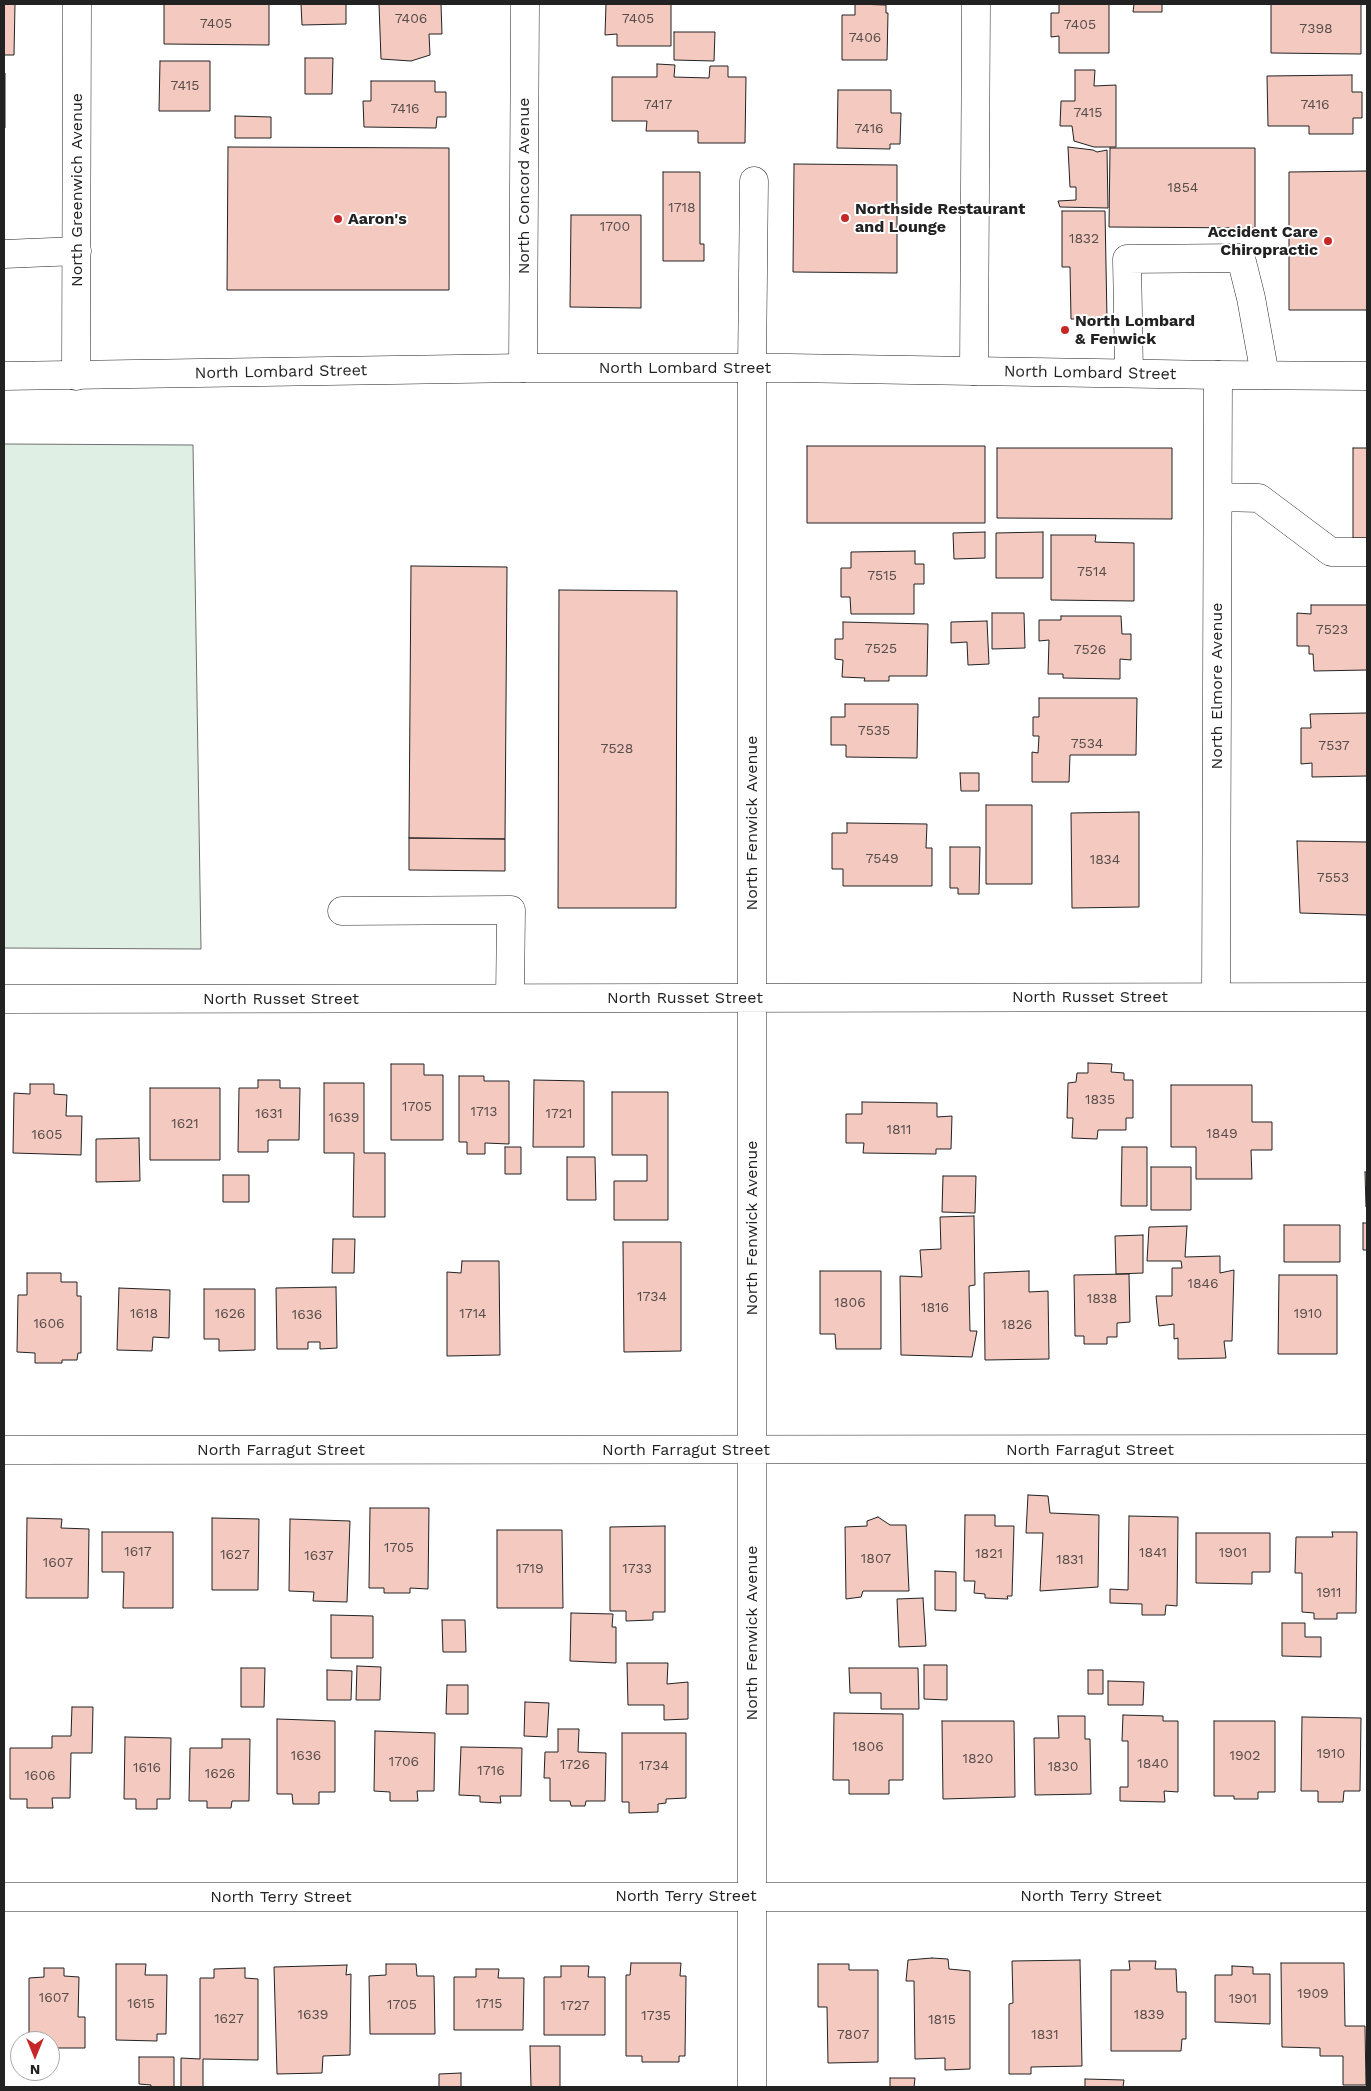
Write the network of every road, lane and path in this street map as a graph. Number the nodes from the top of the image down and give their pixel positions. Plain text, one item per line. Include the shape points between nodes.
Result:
1 (77, 4) edge
2 (525, 4) edge
3 (976, 4) edge
4 (754, 180) dead end
5 (77, 251) junction
6 (4, 254) edge
7 (523, 368) junction
8 (752, 368) junction
9 (974, 371) junction
10 (1129, 373) junction
11 (1218, 375) junction
12 (1265, 375) junction
13 (4, 376) edge
14 (76, 376) junction
15 (1367, 376) edge
16 (1218, 497) junction
17 (1367, 552) edge
18 (342, 912) dead end
19 (1216, 997) junction
20 (1367, 997) edge
21 (510, 998) junction
22 (752, 998) junction
23 (4, 999) edge
24 (1367, 1449) edge
25 (4, 1450) edge
26 (752, 1450) junction
27 (752, 1896) junction
28 (4, 1897) edge
29 (1367, 1897) edge
30 (752, 2087) edge

1 - 5 street, North Greenwich Avenue
2 - 7 street, North Concord Avenue
3 - 9 street
4 - 8 street, North Fenwick Avenue
5 - 6 street
5 - 14 street, North Greenwich Avenue
7 - 8 street, North Lombard Street
7 - 14 street, North Lombard Street
8 - 9 street, North Lombard Street
8 - 22 street, North Fenwick Avenue
9 - 10 street, North Lombard Street
10 - 11 street, North Lombard Street
10 - 12 street via 1127,259 1241,258
11 - 12 street, North Lombard Street
11 - 16 street, North Elmore Avenue
12 - 15 street, North Lombard Street
13 - 14 street, North Lombard Street
16 - 17 street via 1258,498 1331,552
16 - 19 street, North Elmore Avenue
18 - 21 street via 511,910
19 - 20 street, North Russet Street
19 - 22 street, North Russet Street
21 - 22 street, North Russet Street
21 - 23 street, North Russet Street
22 - 26 street, North Fenwick Avenue
24 - 26 street, North Farragut Street
25 - 26 street, North Farragut Street
26 - 27 street, North Fenwick Avenue
27 - 28 street, North Terry Street
27 - 29 street, North Terry Street
27 - 30 street, North Fenwick Avenue

